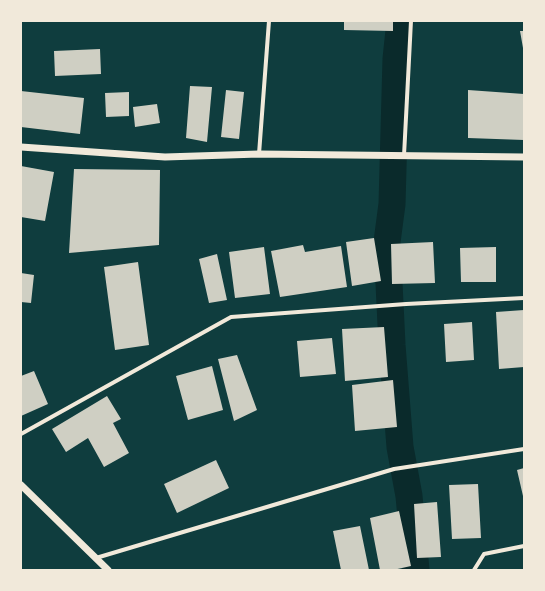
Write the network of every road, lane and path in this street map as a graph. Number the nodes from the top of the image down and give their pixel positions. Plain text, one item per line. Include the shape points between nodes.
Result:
1 (269, 21) edge
2 (411, 21) edge
3 (21, 147) edge
4 (259, 154) junction
5 (404, 156) junction
6 (524, 158) edge
7 (524, 298) edge
8 (21, 434) edge
9 (524, 449) edge
10 (22, 486) edge
11 (524, 546) edge
12 (96, 558) junction
13 (108, 570) edge
14 (474, 570) edge

1 - 4 street
2 - 5 street
3 - 4 street via 165,157
4 - 5 street
5 - 6 street
7 - 8 street via 399,304 231,317
9 - 12 street via 394,469
10 - 12 street
11 - 14 street via 484,554
12 - 13 street

